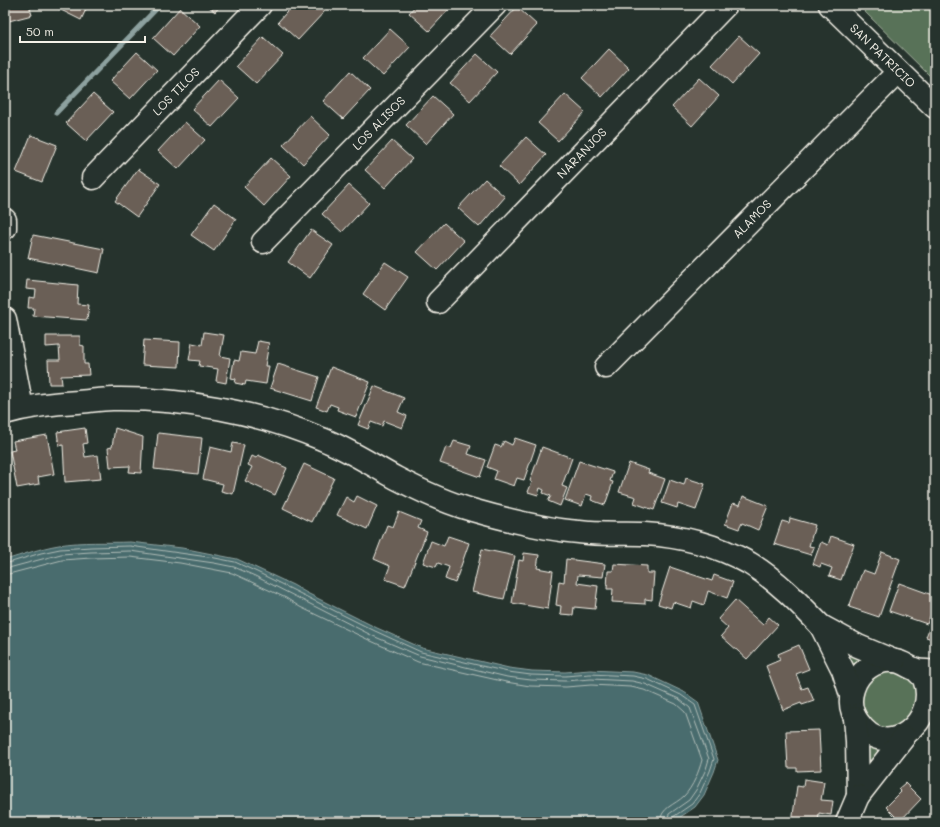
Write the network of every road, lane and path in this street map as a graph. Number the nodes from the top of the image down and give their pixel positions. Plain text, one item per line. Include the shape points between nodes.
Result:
1 (260, 5) edge
2 (495, 5) edge
3 (726, 5) edge
4 (830, 5) edge
5 (898, 72) junction
6 (935, 107) edge
7 (93, 178) dead end
8 (5, 220) edge
9 (5, 228) edge
10 (263, 242) dead end
11 (438, 302) dead end
12 (5, 319) edge
13 (606, 367) dead end
14 (13, 410) edge
15 (821, 626) junction
16 (894, 661) junction
17 (925, 671) edge
18 (851, 695) junction
19 (931, 713) edge
20 (855, 718) junction
21 (904, 737) junction
22 (858, 796) junction
23 (847, 822) edge

1 - 7 street, LOS TILOS
2 - 10 street, LOS ALISOS
3 - 11 street, NARANJOS
4 - 5 street, SAN PATRICIO
5 - 6 street, SAN PATRICIO
5 - 13 street, ALAMOS
8 - 9 street
12 - 14 street
14 - 15 street via 65,402 120,399 162,401 248,415 323,439 430,494 475,511 537,527 608,534 673,536 706,544 748,563 767,575
15 - 16 street via 858,646
15 - 18 street via 843,670
16 - 17 street
16 - 18 street via 870,666 854,684
17 - 19 street via 924,679 929,690
18 - 20 street via 851,707
19 - 21 street via 922,725
20 - 21 street via 861,727 882,739
20 - 22 street
21 - 22 street
22 - 23 street

